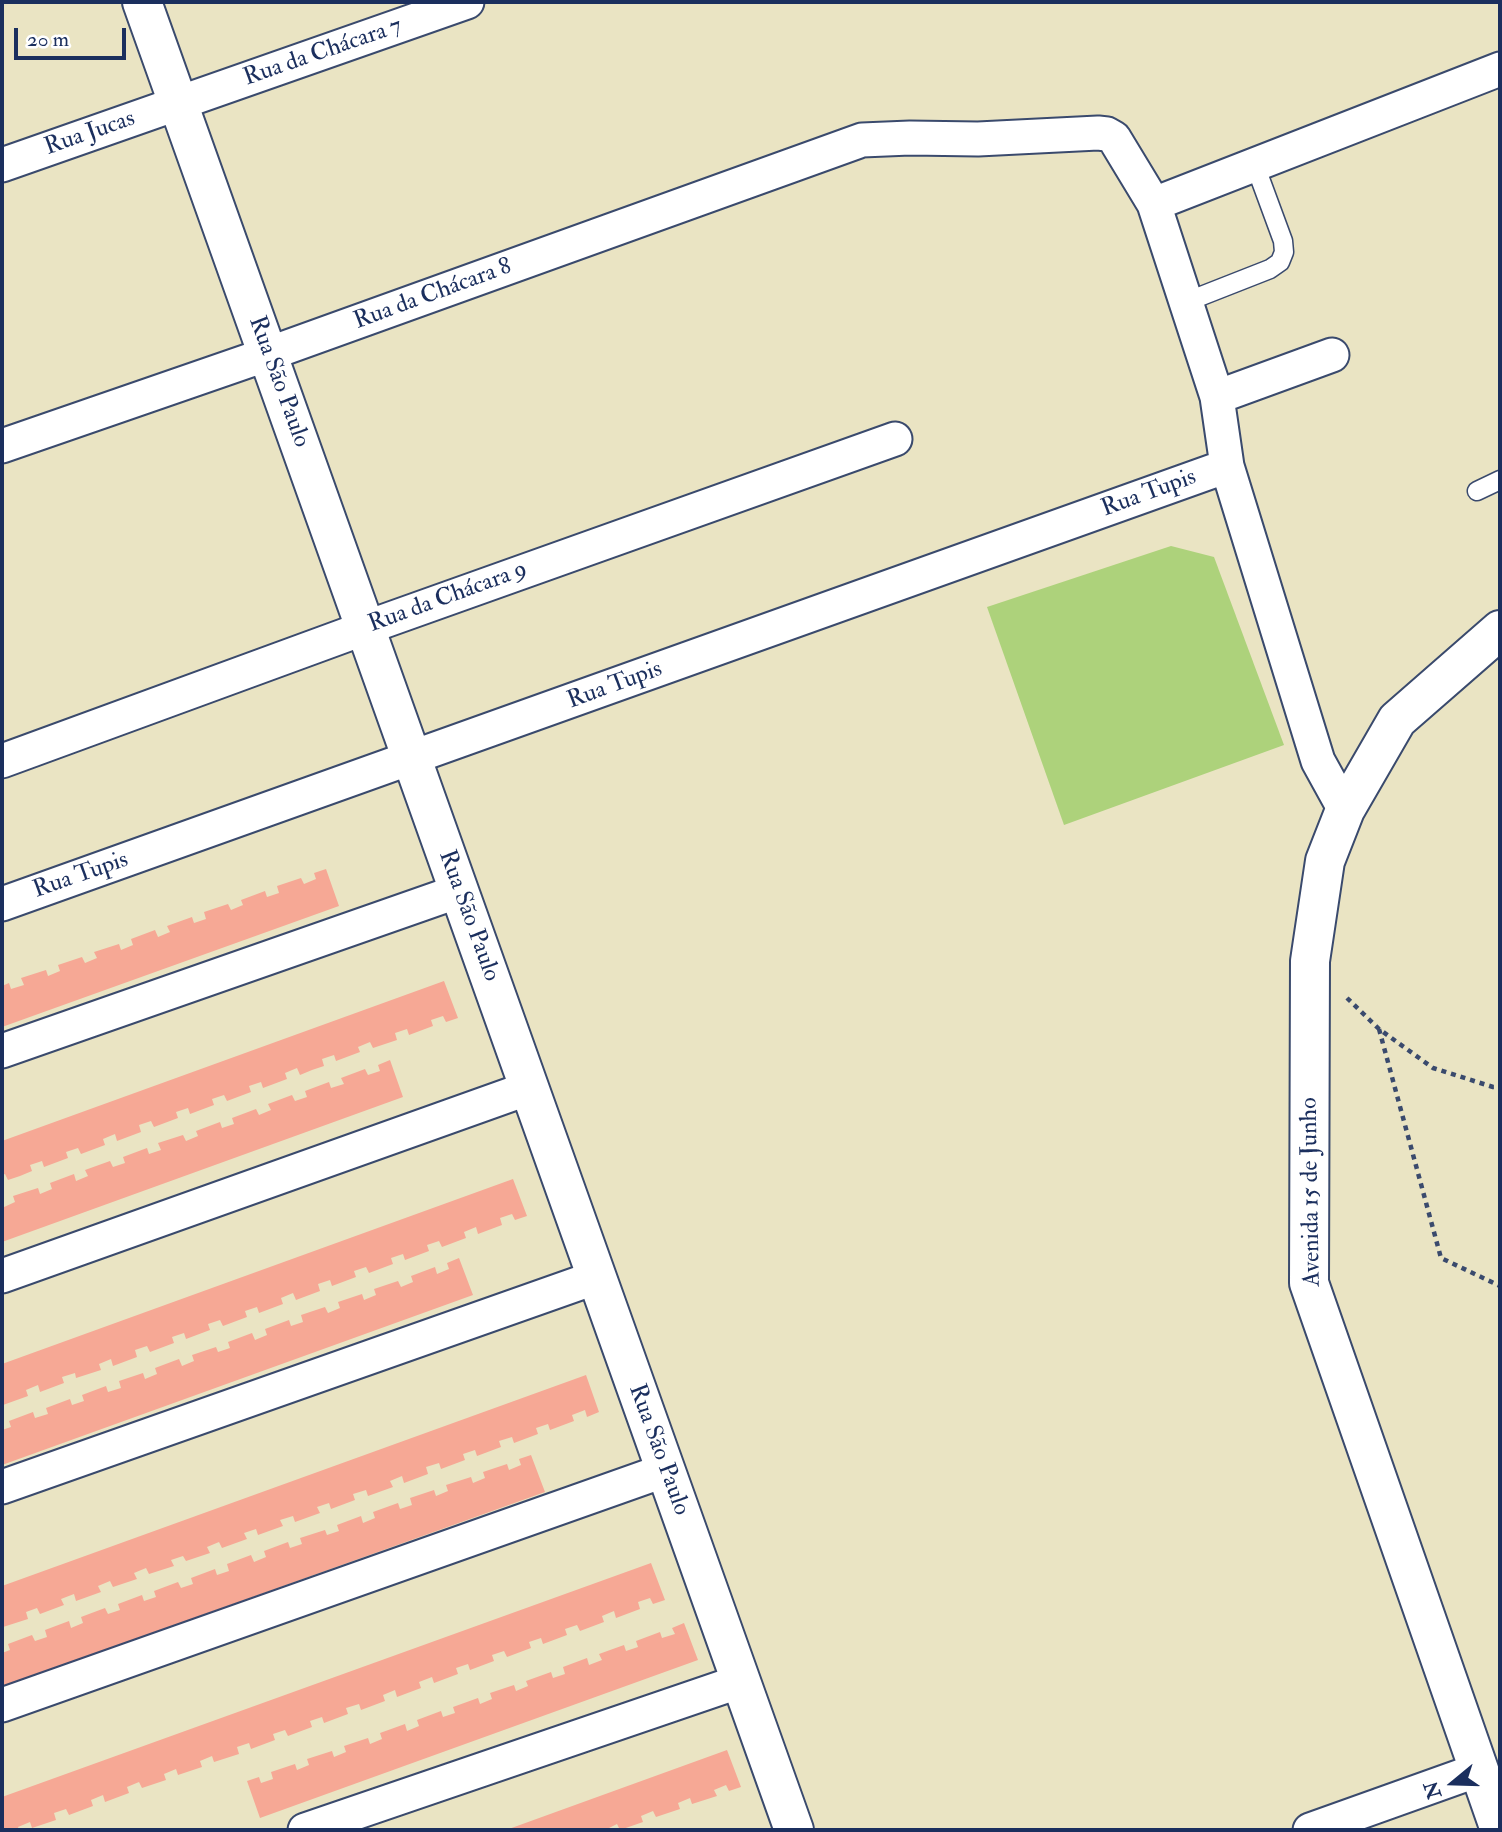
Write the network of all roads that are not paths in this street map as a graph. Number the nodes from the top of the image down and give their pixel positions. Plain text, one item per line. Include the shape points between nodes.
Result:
1 (142, 2) edge
2 (467, 2) edge
3 (1500, 69) edge
4 (178, 104) junction
5 (2, 165) edge
6 (1255, 165) junction
7 (1154, 204) junction
8 (1186, 302) junction
9 (268, 354) junction
10 (1332, 355) dead end
11 (1217, 397) junction
12 (895, 439) dead end
13 (2, 446) edge
14 (1227, 466) junction
15 (1500, 480) edge
16 (1478, 491) dead end
17 (365, 628) junction
18 (1500, 630) edge
19 (412, 759) junction
20 (2, 761) edge
21 (1345, 810) junction
22 (459, 891) junction
23 (2, 904) edge
24 (2, 1051) edge
25 (529, 1088) junction
26 (2, 1276) edge
27 (597, 1277) junction
28 (666, 1470) junction
29 (2, 1487) edge
30 (741, 1681) junction
31 (2, 1704) edge
32 (1478, 1770) junction
33 (304, 1830) edge
34 (794, 1830) edge
35 (1310, 1830) edge
36 (1500, 1830) edge

1 - 4 street, Rua São Paulo
2 - 4 street, Rua da Chácara 7
3 - 6 street
4 - 5 street, Rua Jucas
4 - 9 street, Rua São Paulo
6 - 7 street
6 - 8 lane via 1283,241 1280,262
7 - 8 street
7 - 9 street, Rua da Chácara 8 via 1120,145 1107,134 862,140
8 - 11 street
9 - 13 street, Rua da Chácara 8
9 - 17 street, Rua São Paulo
10 - 11 street
11 - 14 street
12 - 17 street, Rua da Chácara 9
14 - 19 street, Rua Tupis
14 - 21 street via 1318,761
15 - 16 lane
17 - 19 street, Rua São Paulo
17 - 20 street, Rua da Chácara 9
18 - 21 street, Avenida 15 de Junho via 1397,720
19 - 22 street, Rua São Paulo
19 - 23 street, Rua Tupis
21 - 32 street, Avenida 15 de Junho via 1325,861 1310,961 1309,1283
22 - 24 street
22 - 25 street, Rua São Paulo
25 - 26 street
25 - 27 street, Rua São Paulo
27 - 28 street, Rua São Paulo
27 - 29 street
28 - 30 street, Rua São Paulo
28 - 31 street
30 - 33 street
30 - 34 street, Rua São Paulo
32 - 35 street
32 - 36 street, Avenida 15 de Junho

